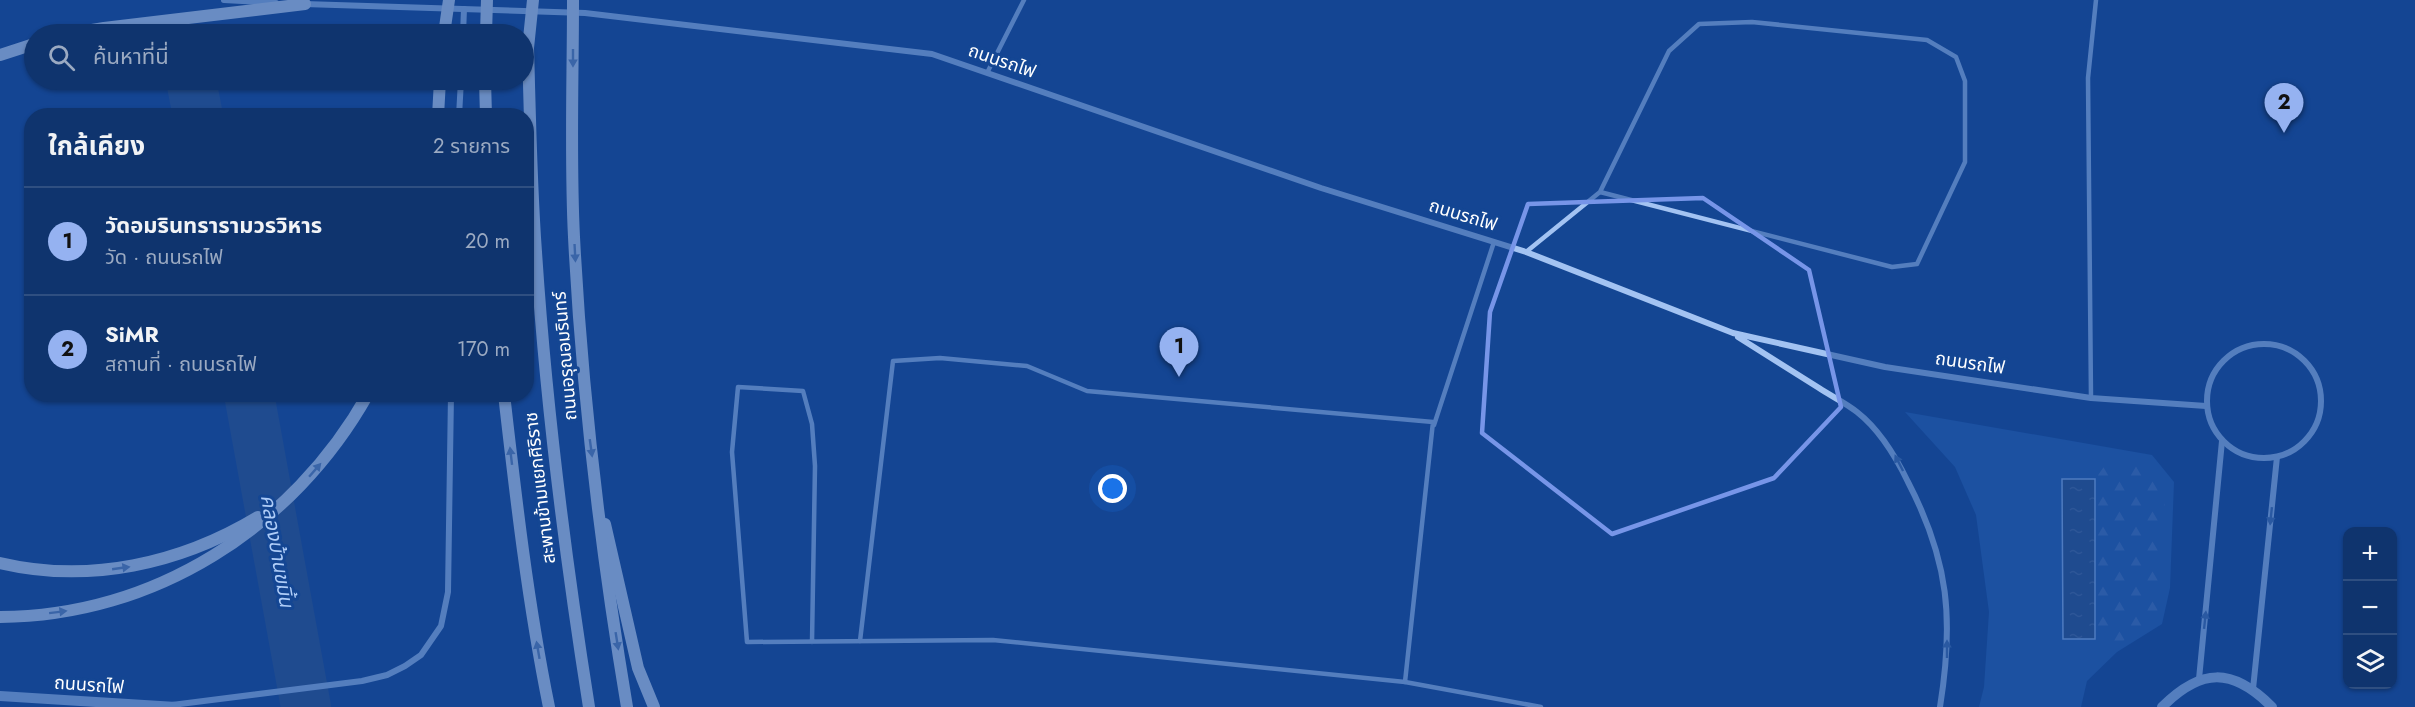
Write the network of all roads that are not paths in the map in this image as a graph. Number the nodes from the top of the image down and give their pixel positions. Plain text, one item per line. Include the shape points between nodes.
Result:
1 (224, 0) edge
2 (449, 0) edge
3 (487, 0) edge
4 (525, 0) edge
5 (533, 0) edge
6 (573, 0) edge
7 (1024, 0) edge
8 (2096, 0) edge
9 (339, 2) edge
10 (305, 4) junction
11 (464, 9) junction
12 (138, 24) edge
13 (445, 24) edge
14 (463, 24) edge
15 (486, 24) edge
16 (526, 24) edge
17 (530, 24) edge
18 (24, 48) edge
19 (0, 56) edge
20 (987, 73) junction
21 (439, 90) edge
22 (460, 90) edge
23 (485, 90) edge
24 (530, 90) edge
25 (438, 108) edge
26 (459, 108) edge
27 (486, 108) edge
28 (530, 108) edge
29 (1600, 192) junction
30 (534, 200) edge
31 (1494, 242) junction
32 (1526, 252) junction
33 (1732, 333) junction
34 (2091, 398) junction
35 (363, 402) edge
36 (451, 402) edge
37 (505, 402) edge
38 (2206, 406) junction
39 (1431, 434) junction
40 (2222, 441) junction
41 (2277, 457) junction
42 (597, 491) junction
43 (290, 497) junction
44 (0, 563) edge
45 (0, 618) edge
46 (860, 641) junction
47 (813, 642) junction
48 (2199, 679) junction
49 (1405, 682) junction
50 (2253, 689) junction
51 (0, 696) edge
52 (160, 706) edge
53 (176, 707) edge
54 (549, 707) edge
55 (589, 707) edge
56 (627, 707) edge
57 (654, 707) edge
58 (1541, 707) edge
59 (1940, 707) edge
60 (2162, 707) edge
61 (2272, 707) edge

1 - 10 street, ถนนรถไฟ
2 - 13 main road, bridge
3 - 15 main road, bridge
4 - 16 main road, สะพานข้ามแยกศิริราช, bridge
5 - 17 main road, สะพานข้ามแยกศิริราช, bridge
6 -> 42 main road, ถนนอรุณอมรินทร์, bridge via 574,234 586,412
7 - 20 lane
8 - 34 lane via 2088,78
9 - 10 street, ถนนรถไฟ
9 - 11 street, ถนนรถไฟ
10 - 12 main road
11 - 14 street
11 - 20 street, ถนนรถไฟ via 585,13 932,54
18 - 19 main road
20 - 31 street, ถนนรถไฟ via 1321,188
21 - 25 main road
22 - 26 street
23 - 27 main road
24 - 28 main road, สะพานข้ามแยกศิริราช
29 - 29 lane via 1669,51 1699,24 1752,22 1927,40 1956,57 1965,81 1965,162 1917,264 1892,267
29 - 32 lane
30 - 55 main road, สะพานข้ามแยกศิริราช via 544,359 569,585
31 - 32 street, ถนนรถไฟ
31 - 39 lane
32 - 33 street, ถนนรถไฟ
33 - 34 street, ถนนรถไฟ via 1885,367
59 -> 33 street, ถนนรถไฟ via 1947,661 1944,577 1925,517 1894,453 1858,413
34 - 38 street, ถนนรถไฟ
43 -> 35 main road via 337,444
36 - 52 street via 448,592 441,626 421,655 387,675 362,681
54 -> 37 main road via 537,650
38 - 40 street
38 - 41 street via 2215,370 2228,356 2262,343 2298,354 2320,384 2322,403 2308,438 2295,450
39 - 46 lane via 1433,422 1087,391 1027,366 940,358 893,361
39 - 49 lane
40 - 41 street via 2239,453 2257,458
48 -> 40 street
41 -> 50 street
42 -> 56 main road, ถนนอรุณอมรินทร์, bridge
42 - 57 main road, bridge via 638,668
44 -> 43 main road via 53,571 148,563 208,544
45 -> 43 main road via 63,612 154,588 231,545
46 - 47 lane
46 - 49 lane via 993,640
47 - 47 lane via 747,642 732,452 738,387 802,391 812,424
48 - 50 street via 2229,679
48 - 60 street via 2180,689
49 - 58 lane
50 - 61 street
51 - 52 street, ถนนรถไฟ
52 - 53 street, ถนนรถไฟ

